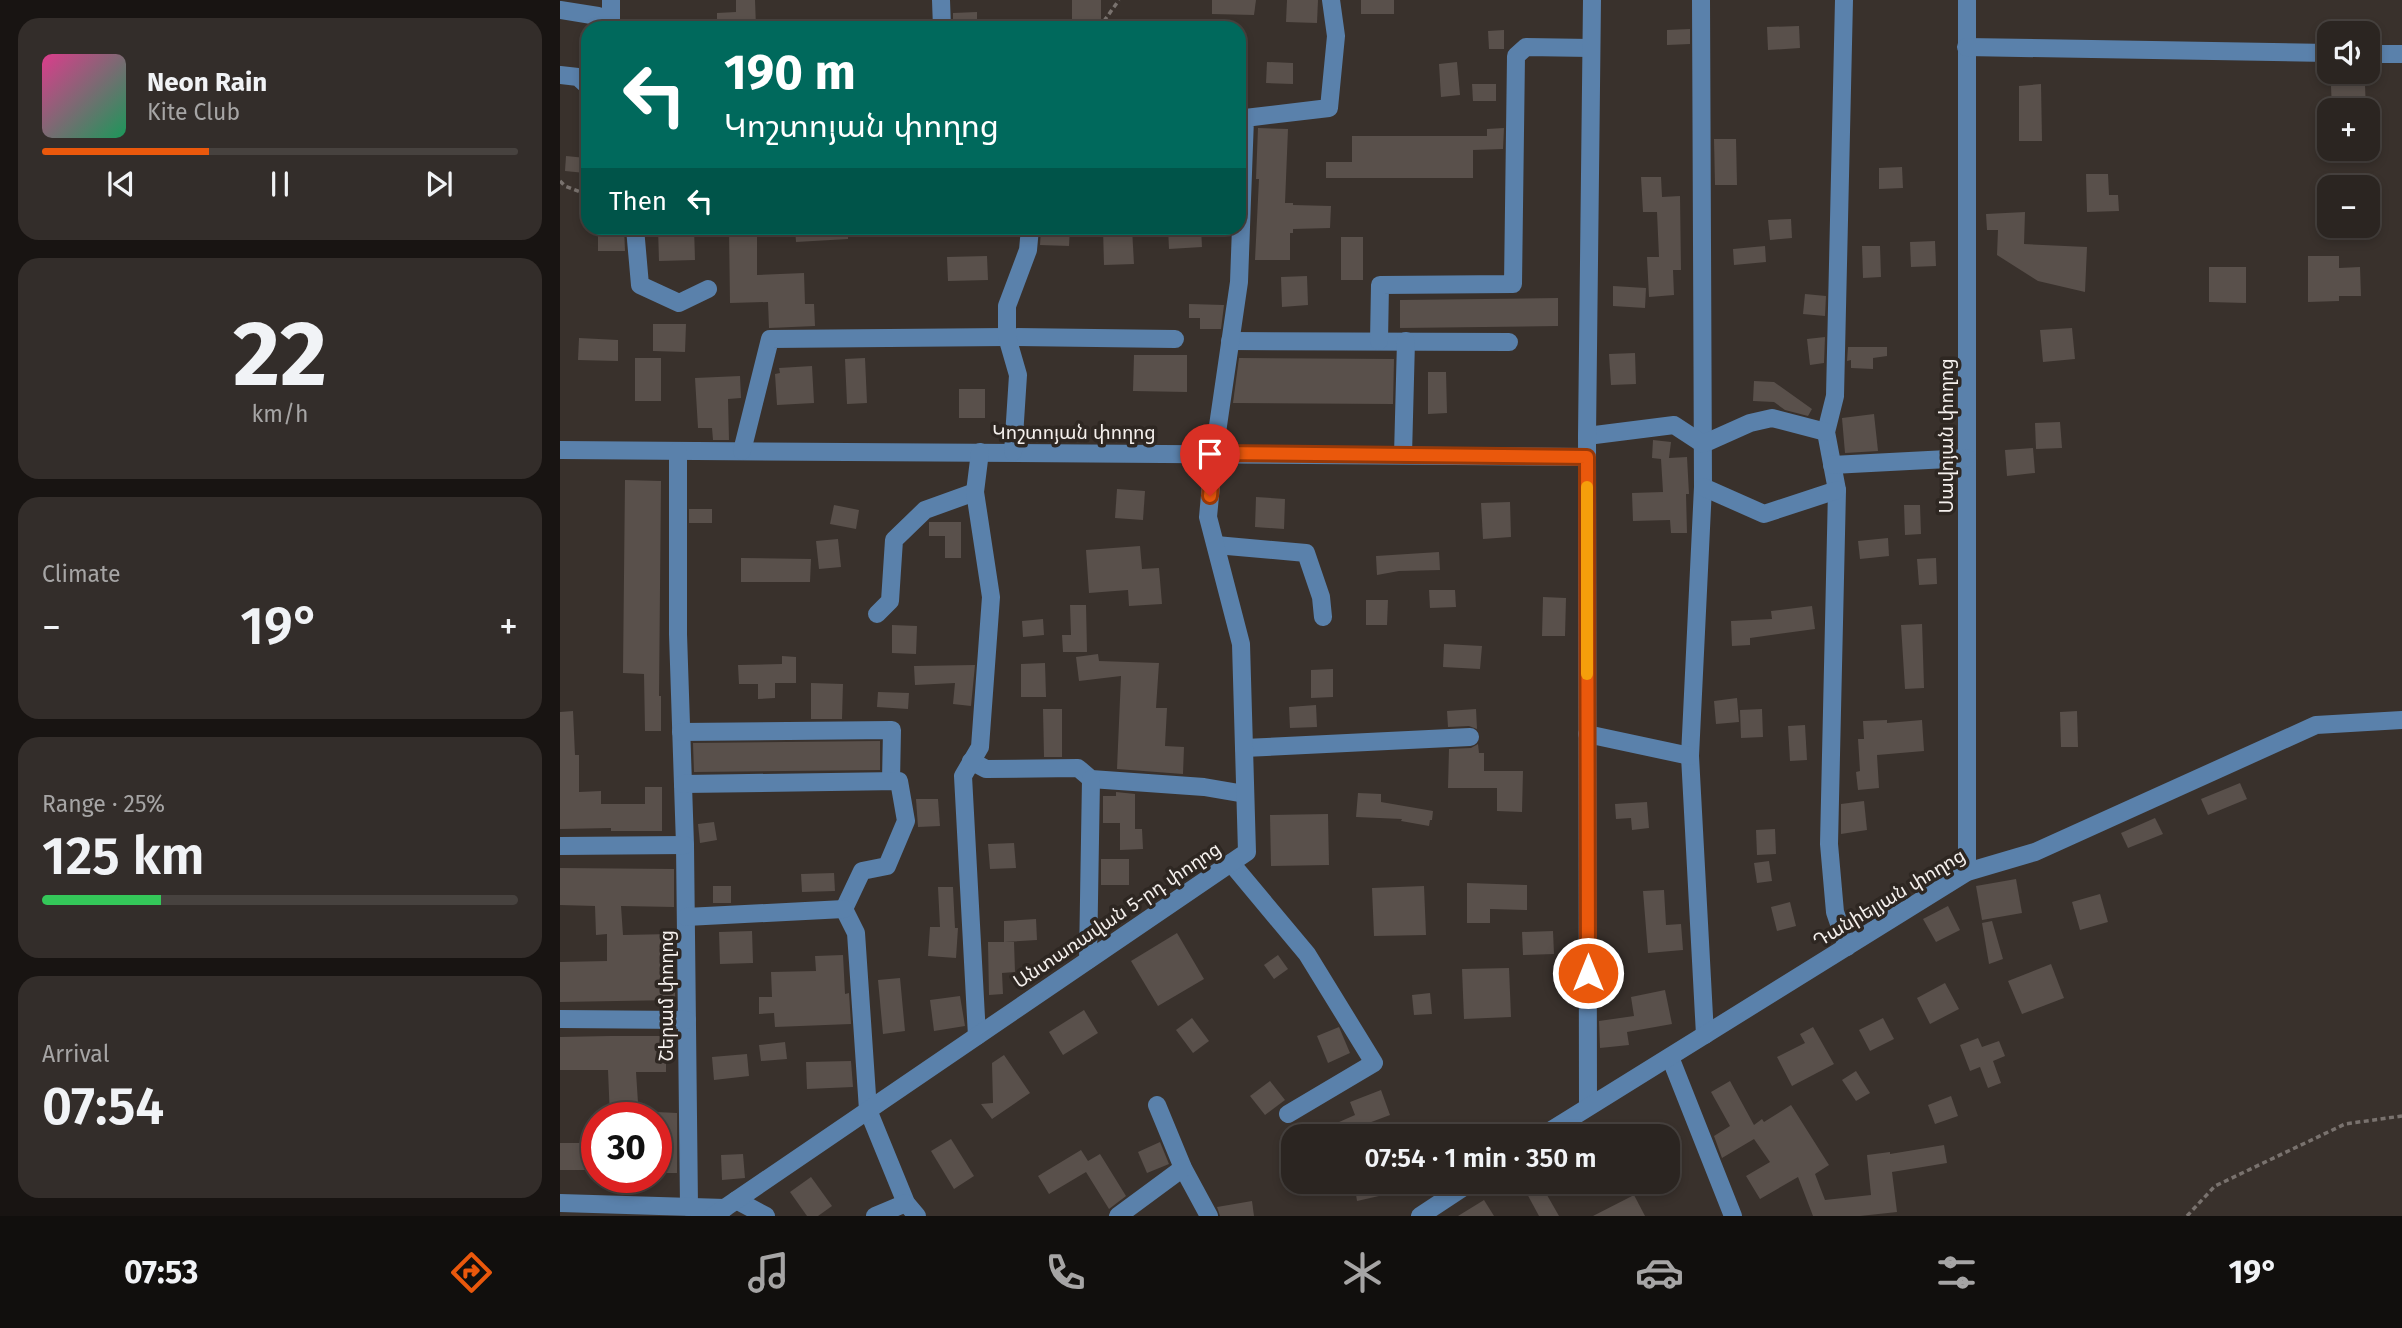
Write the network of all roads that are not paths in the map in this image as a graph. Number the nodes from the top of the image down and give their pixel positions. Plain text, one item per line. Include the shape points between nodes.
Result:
1 (611, 0) edge
2 (941, 0) edge
3 (1331, 0) edge
4 (1592, 0) edge
5 (1701, 0) edge
6 (1843, 0) edge
7 (1967, 0) edge
8 (560, 10) edge
9 (603, 21) edge
10 (611, 21) edge
11 (942, 21) edge
12 (1966, 47) junction
13 (1591, 48) junction
14 (2317, 53) edge
15 (2380, 54) edge
16 (2402, 54) edge
17 (560, 75) edge
18 (581, 80) edge
19 (1246, 118) edge
20 (636, 235) edge
21 (1029, 235) edge
22 (1240, 235) edge
23 (708, 289) dead end
24 (1007, 337) junction
25 (1175, 339) dead end
26 (1230, 341) junction
27 (1379, 341) junction
28 (1406, 341) junction
29 (1509, 342) dead end
30 (1826, 432) junction
31 (1587, 436) junction
32 (1703, 444) junction
33 (560, 450) edge
34 (678, 451) junction
35 (742, 451) junction
36 (980, 452) junction
37 (1013, 452) junction
38 (1214, 453) junction
39 (1404, 455) junction
40 (1587, 457) junction
41 (1967, 458) junction
42 (1832, 465) junction
43 (1703, 487) junction
44 (1837, 490) junction
45 (975, 492) junction
46 (1216, 545) junction
47 (877, 614) dead end
48 (1323, 617) dead end
49 (2402, 720) edge
50 (681, 732) junction
51 (1587, 734) junction
52 (1469, 737) dead end
53 (1244, 748) junction
54 (1690, 756) junction
55 (971, 761) junction
56 (1091, 779) junction
57 (891, 781) junction
58 (683, 785) junction
59 (1245, 794) junction
60 (685, 845) junction
61 (560, 846) edge
62 (1231, 863) junction
63 (1967, 872) junction
64 (844, 909) junction
65 (686, 917) junction
66 (1847, 947) junction
67 (1088, 960) junction
68 (560, 1019) edge
69 (687, 1020) junction
70 (1705, 1035) junction
71 (977, 1036) junction
72 (1670, 1057) junction
73 (1157, 1105) dead end
74 (1588, 1106) junction
75 (868, 1110) junction
76 (1288, 1114) dead end
77 (1560, 1124) edge
78 (1183, 1168) junction
79 (1453, 1194) edge
80 (560, 1203) edge
81 (689, 1207) junction
82 (725, 1208) edge
83 (911, 1210) edge
84 (766, 1216) edge
85 (875, 1216) edge
86 (1118, 1216) edge
87 (1209, 1216) edge
88 (1420, 1216) edge
89 (1732, 1216) edge

1 - 10 street
2 - 11 street
3 - 19 street via 1336,36 1329,108
4 - 13 street
5 - 32 street
6 - 30 street via 1835,396
7 - 12 street, Սավոյան փողոց
8 - 9 street via 598,16
12 - 14 street
12 - 41 street, Սավոյան փողոց
13 - 27 street via 1526,47 1516,56 1513,285 1380,285
13 - 31 street
15 - 16 street
17 - 18 street
20 - 23 street via 640,285 679,303
21 - 24 street via 1007,306
22 - 26 street, Անտառավան 5-րդ փողոց
24 - 25 street
24 - 35 street via 771,339
24 - 37 street via 1018,375
26 - 27 street
26 - 38 street, Անտառավան 5-րդ փողոց
27 - 28 street
28 - 29 street
28 - 39 street
30 - 32 street via 1772,418
30 - 42 street
31 - 32 street via 1674,425
31 - 40 street
32 - 43 street
33 - 34 street, Կոշտոյան փողոց
34 - 35 street, Կոշտոյան փողոց
34 - 50 street, Շերամ փողոց
35 - 36 street, Կոշտոյան փողոց
36 - 37 street, Կոշտոյան փողոց
36 - 45 street
37 - 38 street, Կոշտոյան փողոց
38 - 39 street, Կոշտոյան փողոց
38 - 46 street, Անտառավան 5-րդ փողոց via 1208,517
39 - 40 street, Կոշտոյան փողոց
40 - 51 street
41 - 42 street
41 - 63 street, Սավոյան փողոց
42 - 44 street
43 - 44 street via 1764,514
43 - 54 street
44 - 66 street via 1829,844 1835,912
45 - 47 street via 925,510 894,540 890,601
45 - 55 street via 991,597 980,747
46 - 48 street via 1306,553
46 - 53 street, Անտառավան 5-րդ փողոց via 1241,644
49 - 63 street, Դանիելյան փողոց via 2316,725 2035,852
50 - 57 street via 892,730
50 - 58 street, Շերամ փողոց
51 - 54 street
51 - 74 street
52 - 53 street
53 - 59 street, Անտառավան 5-րդ փողոց
54 - 70 street
55 - 56 street via 986,769 1078,768
55 - 71 street via 963,776
56 - 59 street
56 - 67 street
57 - 58 street
57 - 64 street via 899,781 906,821 887,866 863,871
58 - 60 street, Շերամ փողոց
59 - 62 street, Անտառավան 5-րդ փողոց via 1247,852
60 - 61 street
60 - 65 street, Շերամ փողոց
62 - 67 street, Անտառավան 5-րդ փողոց
62 - 76 street via 1307,954 1374,1063
63 - 66 street, Դանիելյան փողոց
64 - 65 street
64 - 75 street via 856,933
65 - 69 street, Շերամ փողոց
66 - 70 street, Դանիելյան փողոց
67 - 71 street, Անտառավան 5-րդ փողոց
68 - 69 street
69 - 81 street, Շերամ փողոց
70 - 72 street, Դանիելյան փողոց
71 - 75 street, Անտառավան 5-րդ փողոց
72 - 74 street, Դանիելյան փողոց
72 - 89 street
73 - 78 street
74 - 77 street, Դանիելյան փողոց
75 - 82 street, Անտառավան 5-րդ փողոց
75 - 83 street
78 - 86 street
78 - 87 street
79 - 88 street
80 - 81 street
81 - 82 street
82 - 84 street
83 - 85 street

